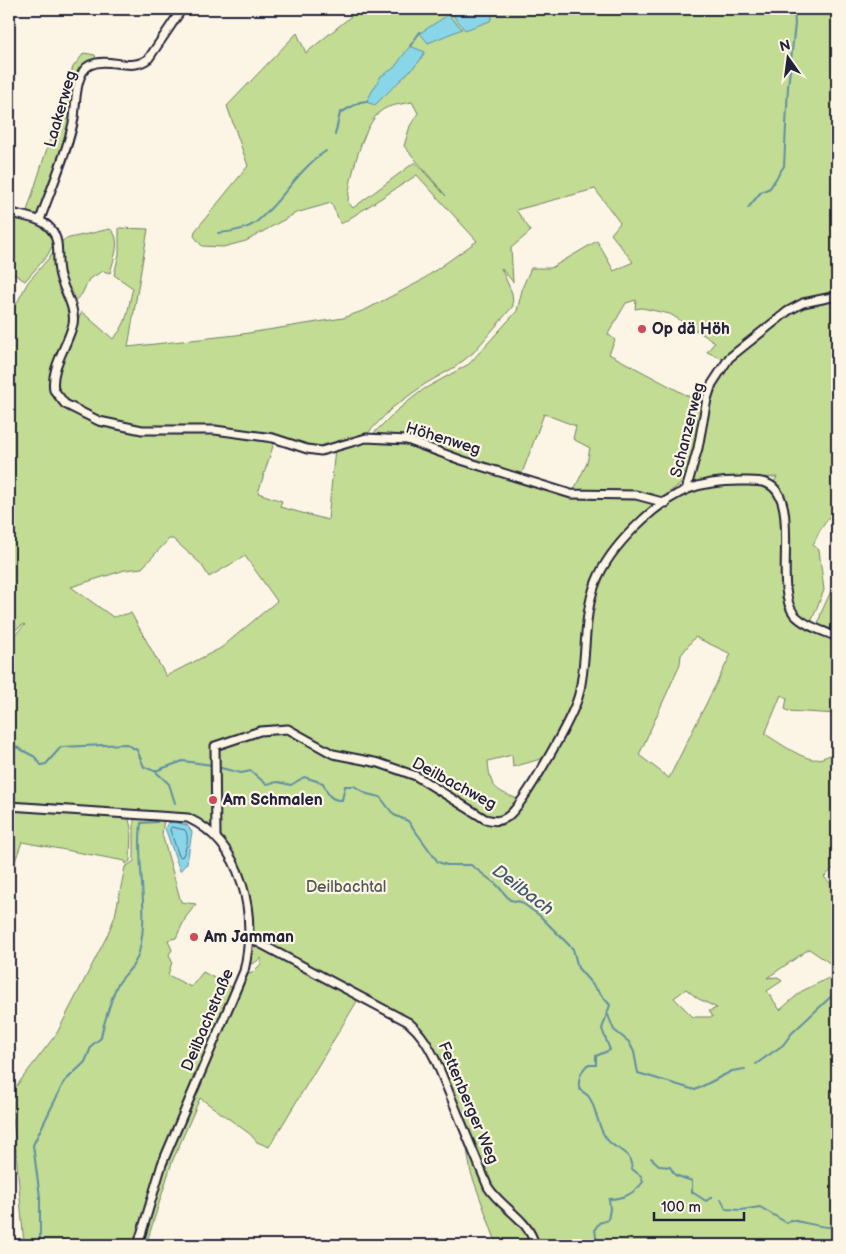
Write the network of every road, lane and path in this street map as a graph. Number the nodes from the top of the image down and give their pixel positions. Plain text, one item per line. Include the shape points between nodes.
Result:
1 (182, 9) edge
2 (9, 212) edge
3 (40, 220) junction
4 (837, 296) edge
5 (686, 490) junction
6 (666, 503) junction
7 (837, 637) edge
8 (9, 806) edge
9 (216, 836) junction
10 (248, 937) junction
11 (138, 1245) edge
12 (535, 1245) edge

1 - 3 street, Laakerweg via 142,64 100,63 89,65 82,73 73,122
2 - 3 street
3 - 6 street, Höhenweg via 58,240 60,276 74,317 55,373 54,390 65,404 99,421 142,430 197,429 273,438 314,450 366,438 407,440 571,494 636,495
4 - 5 street, Schanzerweg via 804,303 788,311 725,364 707,399
5 - 6 street
5 - 7 street via 727,481 758,481 774,487 785,516 789,606 800,620
6 - 9 street, Deilbachweg via 626,536 602,569 588,609 579,694 574,709 540,772 506,818 495,822 485,819 416,776 379,763 332,754 288,729 260,731 215,746
8 - 9 street, Deilbachstraße via 175,816 203,825
9 - 10 street, Deilbachstraße via 231,856 242,882
10 - 11 street, Deilbachstraße via 244,970 162,1164
10 - 12 street, Fettenberger Weg via 408,1022 419,1031 436,1061 488,1187 496,1199 528,1227

